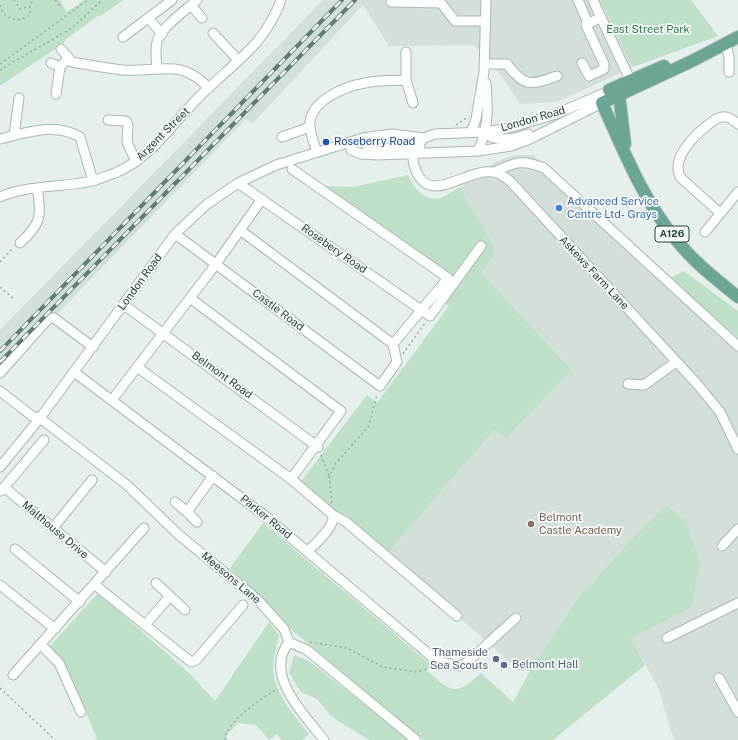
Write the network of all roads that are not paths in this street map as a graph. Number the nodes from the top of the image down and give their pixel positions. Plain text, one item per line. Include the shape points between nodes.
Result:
1 (172, 0) edge
2 (281, 0) edge
3 (486, 0) edge
4 (578, 0) edge
5 (593, 0) edge
6 (391, 2) dead end
7 (194, 3) edge
8 (601, 17) junction
9 (148, 18) junction
10 (202, 18) dead end
11 (484, 21) junction
12 (588, 23) junction
13 (162, 34) junction
14 (214, 34) dead end
15 (123, 37) dead end
16 (732, 41) edge
17 (61, 49) dead end
18 (406, 52) dead end
19 (70, 60) junction
20 (238, 60) junction
21 (51, 63) dead end
22 (582, 63) dead end
23 (60, 67) junction
24 (157, 68) junction
25 (485, 68) junction
26 (729, 72) dead end
27 (557, 76) dead end
28 (636, 82) junction
29 (407, 83) junction
30 (209, 88) junction
31 (607, 92) junction
32 (56, 94) dead end
33 (619, 94) junction
34 (19, 98) dead end
35 (413, 103) dead end
36 (602, 103) junction
37 (489, 112) junction
38 (476, 119) junction
39 (108, 120) dead end
40 (738, 123) edge
41 (310, 127) junction
42 (556, 127) junction
43 (505, 129) junction
44 (472, 132) junction
45 (484, 132) junction
46 (14, 135) junction
47 (282, 137) dead end
48 (424, 138) junction
49 (0, 139) edge
50 (415, 150) junction
51 (320, 152) junction
52 (464, 152) junction
53 (478, 152) junction
54 (435, 154) junction
55 (627, 155) junction
56 (136, 162) junction
57 (292, 169) dead end
58 (494, 172) junction
59 (416, 173) junction
60 (93, 181) junction
61 (238, 183) junction
62 (37, 188) junction
63 (738, 192) edge
64 (0, 197) edge
65 (262, 199) junction
66 (720, 214) junction
67 (240, 230) junction
68 (705, 232) dead end
69 (175, 234) junction
70 (20, 243) road end
71 (481, 246) dead end
72 (216, 264) junction
73 (738, 297) edge
74 (190, 298) junction
75 (124, 305) junction
76 (422, 310) junction
77 (163, 333) junction
78 (393, 344) junction
79 (738, 346) edge
80 (93, 347) junction
81 (676, 362) junction
82 (137, 366) junction
83 (74, 372) junction
84 (0, 373) edge
85 (628, 384) dead end
86 (0, 391) edge
87 (112, 400) junction
88 (40, 418) junction
89 (44, 440) dead end
90 (317, 445) junction
91 (738, 449) edge
92 (0, 467) edge
93 (213, 476) junction
94 (291, 479) junction
95 (92, 480) dead end
96 (2, 489) edge
97 (175, 502) dead end
98 (187, 512) junction
99 (333, 515) junction
100 (198, 522) dead end
101 (53, 528) junction
102 (144, 528) dead end
103 (738, 529) edge
104 (722, 546) dead end
105 (15, 549) dead end
106 (308, 551) junction
107 (106, 572) junction
108 (156, 583) dead end
109 (0, 585) edge
110 (95, 585) junction
111 (170, 596) junction
112 (80, 602) junction
113 (738, 603) edge
114 (243, 604) dead end
115 (185, 610) dead end
116 (457, 616) dead end
117 (516, 618) dead end
118 (145, 625) junction
119 (55, 630) junction
120 (667, 638) dead end
121 (289, 642) junction
122 (42, 645) junction
123 (13, 675) dead end
124 (719, 678) dead end
125 (81, 712) dead end
126 (738, 712) edge
127 (324, 740) edge
128 (416, 740) edge

1 - 9 street
2 - 20 street, Argent Street via 268,27
3 - 11 street
4 - 12 street
5 - 8 street
6 - 11 street via 441,3 455,21
7 - 10 street
7 - 13 street
8 - 12 street
8 - 28 street
9 - 13 street
9 - 15 street
11 - 25 street
12 - 22 street via 586,26 604,67 589,76
13 - 24 street via 156,49
14 - 20 street
16 - 26 street
16 - 28 main road, London Road via 694,54
17 - 19 street
18 - 29 street
19 - 23 street
19 - 24 street via 122,70
20 - 30 street, Argent Street
21 - 23 street
23 - 32 street
24 - 30 street via 176,68 194,74
25 - 27 street via 507,64 517,78 533,84
25 - 37 street
25 - 38 street
28 - 31 main road, London Road
28 - 33 main road, London Road
29 - 35 street
29 - 41 street via 365,83 338,92 318,106 311,118
30 - 56 street, Argent Street
31 - 33 main road
31 - 36 main road
31 - 43 street, London Road via 556,114
33 - 36 main road, London Road
33 - 55 main road, A126
34 - 46 street
36 - 42 street, London Road
36 - 55 main road, A126
37 - 43 street via 492,120
37 - 45 street
38 - 44 street
38 - 45 street
39 - 56 street via 126,121 127,142
40 - 66 street via 728,117 716,119 687,146 678,160 681,178
41 - 47 street
41 - 51 street
42 - 45 street via 503,140 488,136
42 - 53 street, London Road via 511,146
43 - 45 street, London Road
44 - 45 street, London Road
44 - 48 street, London Road via 435,134
45 - 53 street
46 - 49 street
46 - 60 street via 45,128 72,132 80,137
48 - 50 street
48 - 51 street, London Road via 392,134 363,138
50 - 51 street, London Road via 361,154 351,150
50 - 52 street, London Road via 449,148
50 - 54 street, London Road
50 - 59 street via 413,162
51 - 61 street, London Road via 276,164
52 - 53 street, London Road
52 - 54 street, London Road
54 - 59 street via 422,160
55 - 73 main road, A126 via 650,203 678,242 699,264
56 - 60 street, Argent Street
57 - 76 street via 448,278
58 - 59 street via 467,176 434,186 422,182
58 - 79 street via 519,162 530,162 544,168
58 - 81 street, Askews Farm Lane via 510,181
60 - 62 street, Argent Street
61 - 65 street, Rosebery Road
61 - 69 street, London Road via 206,204
62 - 64 street, Argent Street
62 - 70 street via 40,207 38,222
63 - 66 street
65 - 67 street
65 - 76 street, Rosebery Road
66 - 68 street
67 - 72 street
67 - 78 street
69 - 72 street, Castle Road
69 - 75 street, London Road
71 - 76 street, Rosebery Road via 430,316
72 - 74 street
72 - 78 street, Castle Road via 380,386 397,362
74 - 77 street
74 - 90 street via 341,411
75 - 77 street, Belmont Road
75 - 80 street, London Road
76 - 78 street
77 - 82 street
77 - 90 street, Belmont Road
80 - 83 street, London Road
80 - 84 street via 54,318 49,318
81 - 85 street via 644,385
81 - 91 street, Askews Farm Lane via 720,412
82 - 87 street
82 - 94 street
83 - 87 street, Parker Road
83 - 88 street, London Road
86 - 88 street, Meesons Lane via 32,416
87 - 93 street, Parker Road
88 - 92 street, London Road
88 - 121 street, Meesons Lane via 126,485 179,535 258,600 284,629
89 - 96 street
90 - 94 street
93 - 98 street
93 - 106 street, Parker Road
94 - 99 street
95 - 101 street
96 - 101 street, Malthouse Drive
97 - 98 street
98 - 100 street
99 - 106 street via 331,524
99 - 116 street via 346,522
101 - 107 street, Malthouse Drive
102 - 107 street
103 - 104 street
105 - 112 street
106 - 117 street, Parker Road via 437,661 462,665
107 - 110 street
108 - 111 street
109 - 119 street
110 - 112 street
110 - 118 street
111 - 115 street
111 - 118 street
112 - 119 street
113 - 120 street
114 - 118 street via 196,660 188,662
119 - 122 street
121 - 127 street via 282,651 281,661 285,687
121 - 128 street via 307,650
122 - 123 street via 28,656
122 - 125 street via 59,663
124 - 126 street

